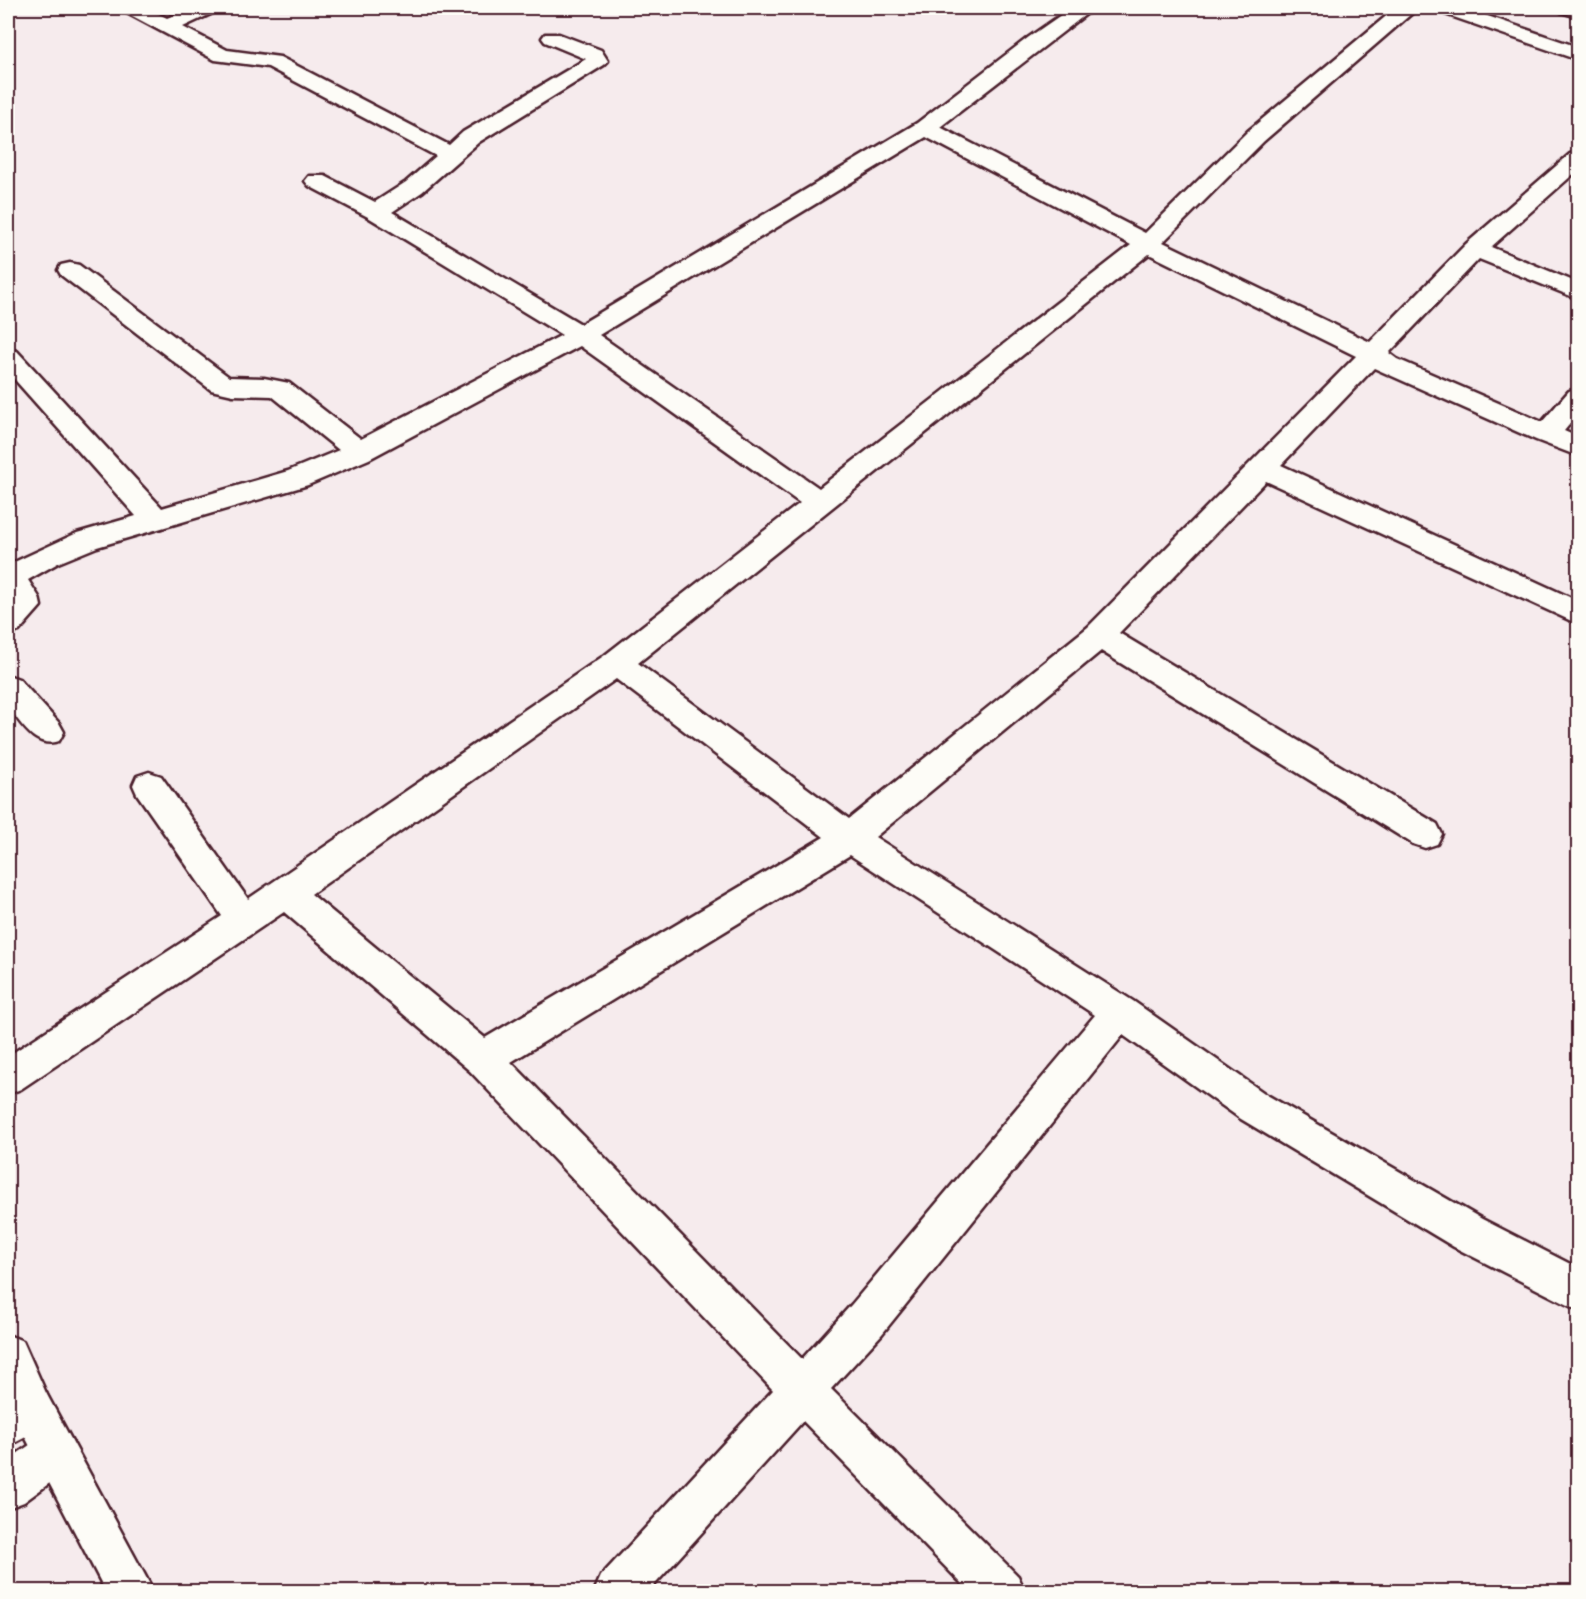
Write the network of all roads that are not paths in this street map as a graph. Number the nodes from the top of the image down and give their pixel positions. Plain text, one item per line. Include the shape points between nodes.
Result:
1 (132, 8) edge
2 (208, 8) edge
3 (1084, 8) edge
4 (1408, 8) edge
5 (1446, 8) edge
6 (1568, 8) edge
7 (1578, 11) edge
8 (167, 26) junction
9 (552, 38) dead end
10 (1578, 54) edge
11 (925, 128) junction
12 (449, 154) junction
13 (1578, 159) edge
14 (317, 181) dead end
15 (376, 212) junction
16 (1147, 244) junction
17 (1475, 249) junction
18 (70, 270) dead end
19 (1578, 292) edge
20 (581, 335) junction
21 (1372, 353) junction
22 (8, 357) edge
23 (1578, 397) edge
24 (1546, 434) junction
25 (1578, 447) edge
26 (359, 452) junction
27 (1263, 468) junction
28 (820, 503) junction
29 (156, 520) junction
30 (8, 576) edge
31 (1578, 613) edge
32 (8, 623) edge
33 (1099, 635) junction
34 (616, 663) junction
35 (8, 687) edge
36 (48, 732) dead end
37 (149, 785) dead end
38 (1425, 834) dead end
39 (850, 838) junction
40 (285, 893) junction
41 (243, 919) junction
42 (1120, 1012) junction
43 (483, 1059) junction
44 (8, 1077) edge
45 (1578, 1290) edge
46 (8, 1356) edge
47 (802, 1390) junction
48 (19, 1416) edge
49 (55, 1453) junction
50 (8, 1486) edge
51 (131, 1592) edge
52 (617, 1592) edge
53 (1002, 1592) edge

1 - 8 street
2 - 8 street
3 - 11 street
4 - 16 street via 1256,136
5 - 10 street
6 - 7 street
8 - 12 street via 222,56 273,61
9 - 12 street via 594,54 597,61 505,115
11 - 16 street
11 - 20 street
12 - 15 street via 414,187
13 - 17 street
14 - 15 street
15 - 20 street
16 - 21 street
16 - 28 street
17 - 19 street
17 - 21 street
18 - 26 street via 220,384 280,389
20 - 26 street
20 - 28 street
21 - 24 street via 1388,365
21 - 27 street
22 - 29 street
23 - 24 street
24 - 25 street
26 - 29 street via 298,478
27 - 31 street
27 - 33 street
28 - 34 street
29 - 30 street via 87,540
30 - 32 street via 26,606
33 - 38 street
33 - 39 street
34 - 39 street
34 - 40 street
35 - 36 street
37 - 41 street
39 - 42 street
39 - 43 street
40 - 41 street
40 - 43 street
41 - 44 street
42 - 45 street via 1254,1107 1468,1233
42 - 47 street via 867,1319
43 - 47 street
46 - 48 street
47 - 52 street
47 - 53 street
48 - 49 street
49 - 50 street
49 - 51 street

